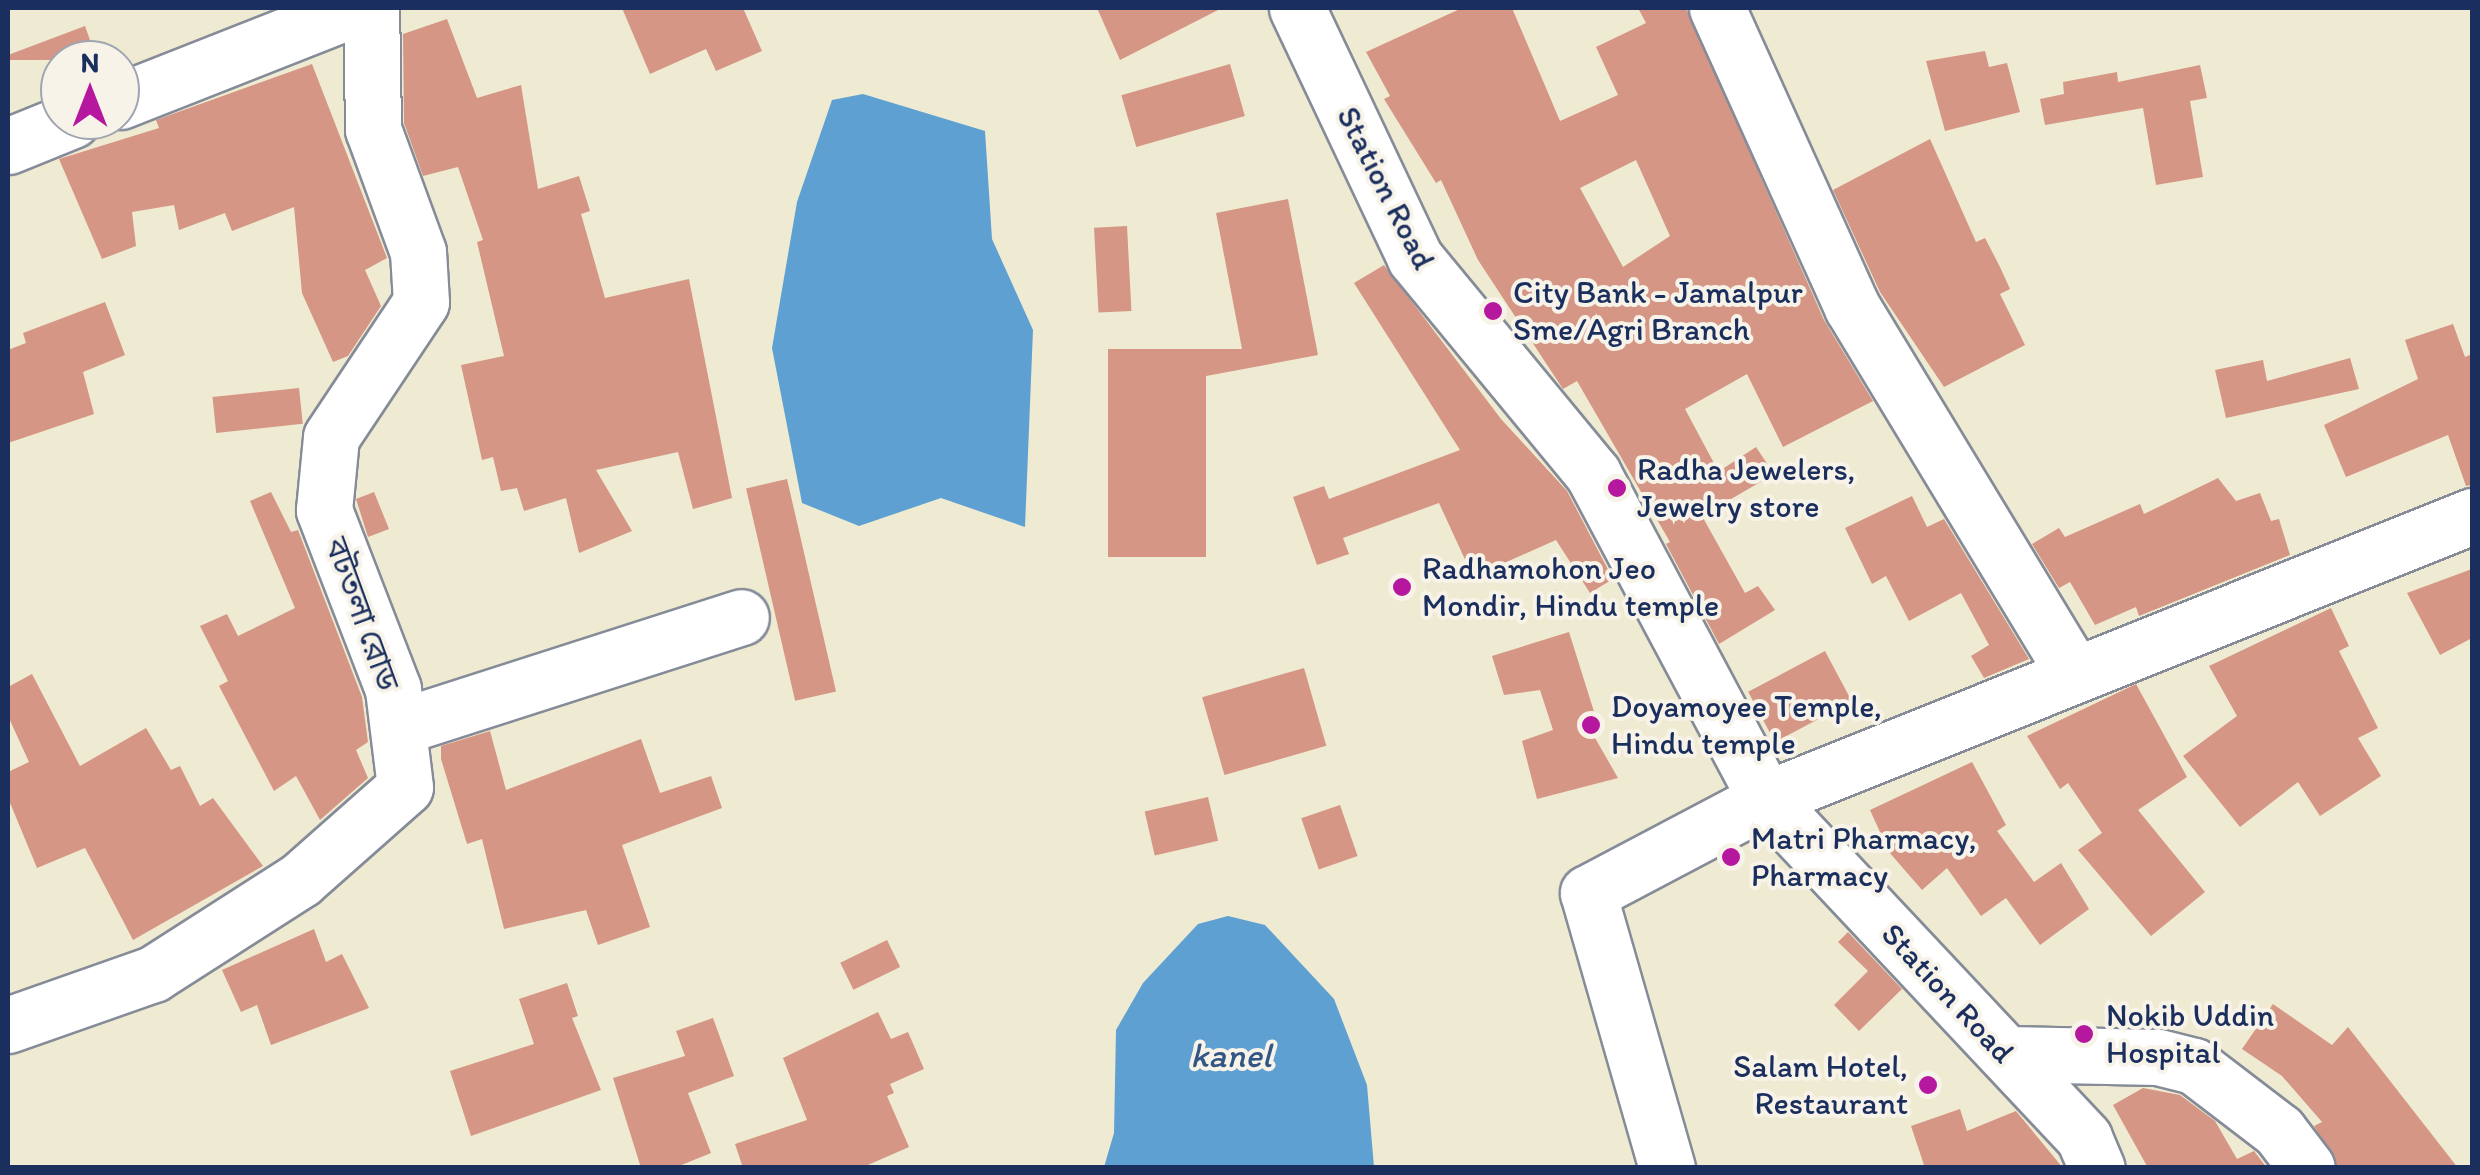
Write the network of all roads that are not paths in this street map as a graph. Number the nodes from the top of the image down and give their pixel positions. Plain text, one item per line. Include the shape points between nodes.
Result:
1 (356, 8) edge
2 (371, 8) edge
3 (1297, 8) edge
4 (1716, 8) edge
5 (140, 93) edge
6 (40, 133) edge
7 (8, 146) edge
8 (2472, 516) edge
9 (741, 617) dead end
10 (2075, 676) junction
11 (399, 727) junction
12 (1766, 800) junction
13 (8, 1025) edge
14 (2006, 1054) junction
15 (1667, 1168) edge
16 (2097, 1168) edge
17 (2307, 1168) edge

1 - 5 street
2 - 11 street, বটতলা রোড via 373,129 418,252 421,302 331,436 324,510 393,689
3 - 12 street, Station Road via 1415,258 1593,474
4 - 10 street via 1852,307
6 - 7 street
8 - 10 street
9 - 11 street
10 - 12 street
11 - 13 street, বটতলা রোড via 405,787 300,880 154,974
12 - 14 street, Station Road
12 - 15 street via 1588,893
14 - 16 street, Station Road via 2084,1138
14 - 17 street via 2158,1057 2194,1066 2279,1130

